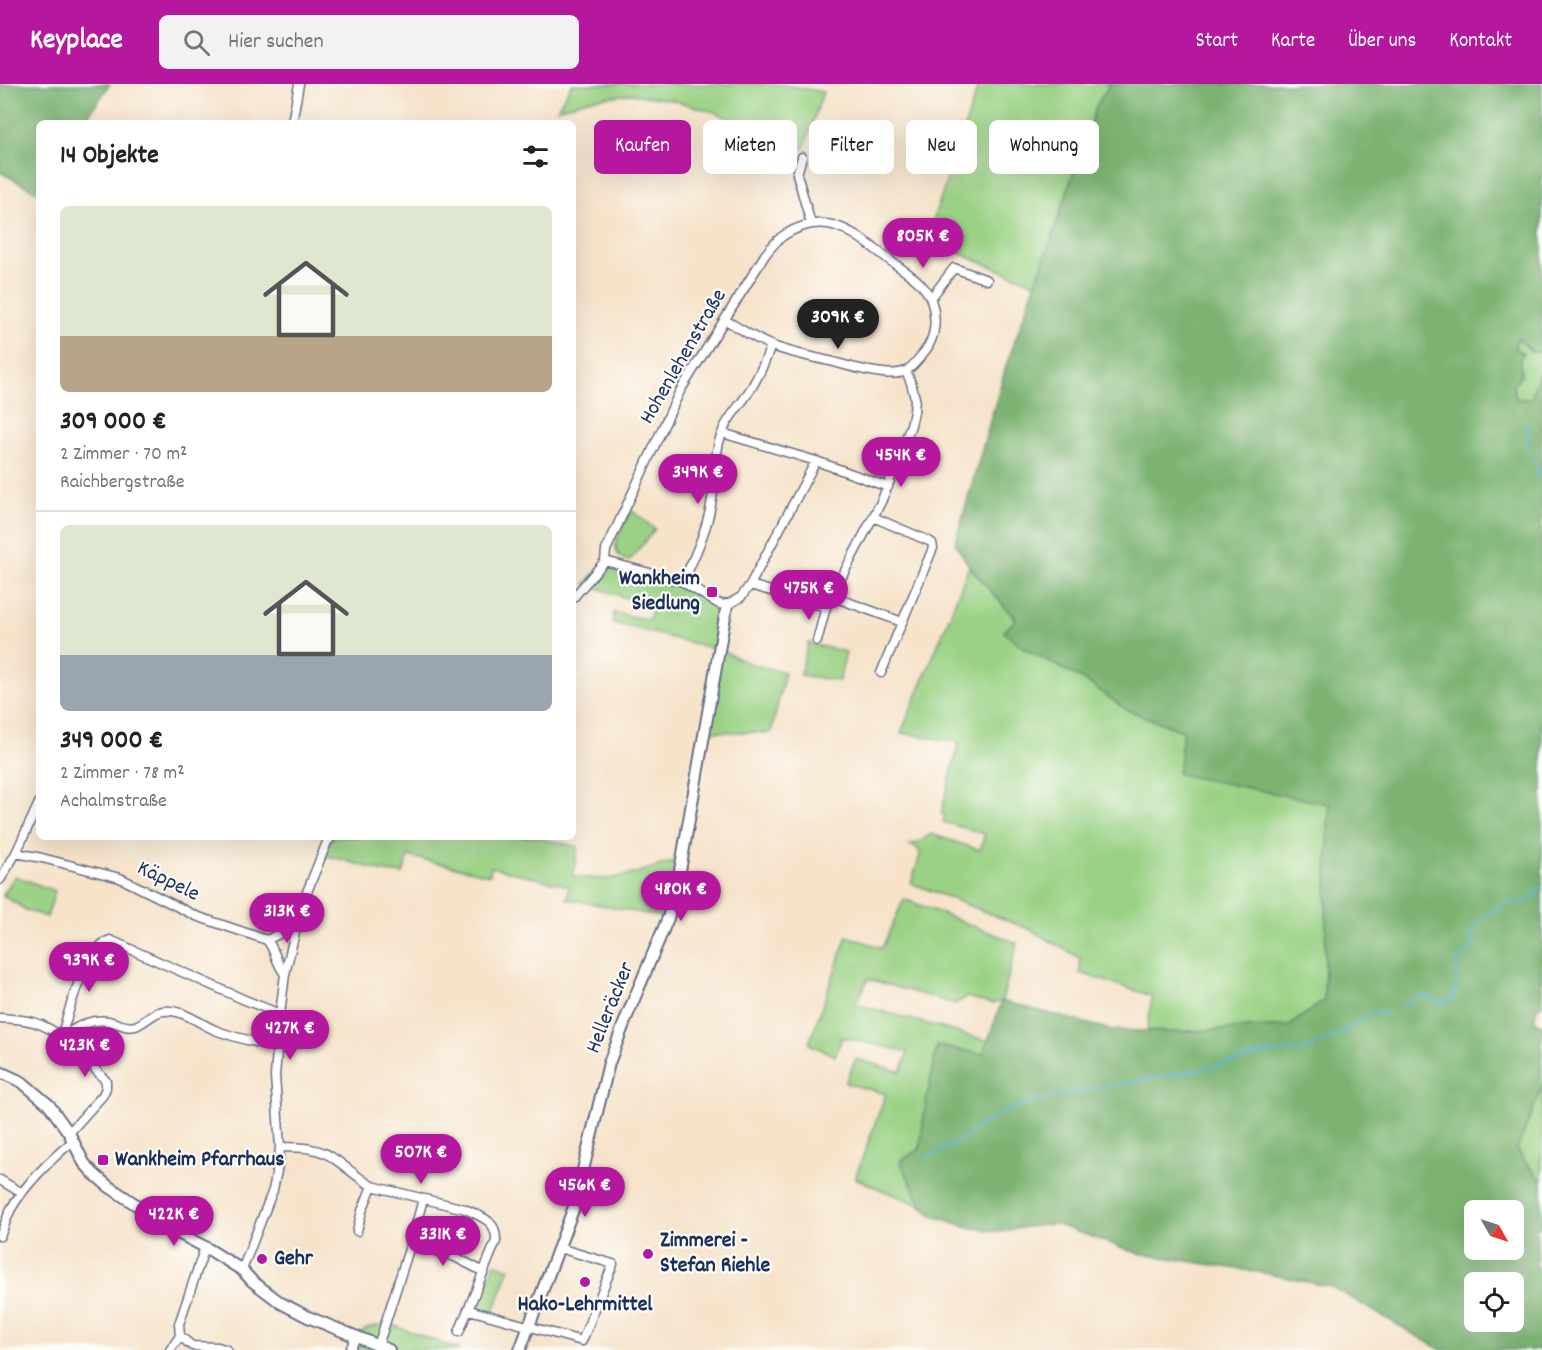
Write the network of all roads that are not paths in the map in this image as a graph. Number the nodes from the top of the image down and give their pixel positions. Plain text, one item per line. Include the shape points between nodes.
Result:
1 (299, 84) edge
2 (293, 120) edge
3 (802, 157) dead end
4 (811, 224) junction
5 (987, 279) dead end
6 (931, 298) junction
7 (725, 320) junction
8 (771, 346) junction
9 (906, 371) junction
10 (722, 433) junction
11 (816, 461) junction
12 (888, 487) junction
13 (873, 517) junction
14 (604, 561) junction
15 (683, 582) junction
16 (750, 585) junction
17 (576, 594) edge
18 (831, 596) junction
19 (727, 605) junction
20 (826, 607) junction
21 (902, 622) junction
22 (817, 641) dead end
23 (881, 673) dead end
24 (36, 809) edge
25 (329, 840) edge
26 (16, 854) junction
27 (0, 880) edge
28 (296, 926) junction
29 (267, 940) junction
30 (285, 975) junction
31 (280, 1014) junction
32 (1, 1021) edge
33 (61, 1037) junction
34 (278, 1048) junction
35 (0, 1072) edge
36 (70, 1138) junction
37 (280, 1147) junction
38 (0, 1180) edge
39 (372, 1186) junction
40 (22, 1193) junction
41 (423, 1199) junction
42 (357, 1231) dead end
43 (0, 1236) edge
44 (411, 1242) junction
45 (205, 1247) junction
46 (559, 1248) junction
47 (242, 1270) junction
48 (484, 1272) junction
49 (469, 1310) junction
50 (529, 1326) junction
51 (459, 1332) dead end
52 (180, 1336) junction
53 (356, 1337) junction
54 (378, 1346) junction
55 (193, 1348) edge
56 (170, 1350) edge
57 (227, 1350) edge
58 (350, 1350) edge
59 (390, 1350) edge
60 (520, 1350) edge

1 - 2 street
3 - 4 street via 796,174
4 - 6 street via 833,225 853,233 920,284
4 - 7 street, Hohenlehenstraße via 794,229 775,242
5 - 6 street via 954,268
6 - 9 street via 935,327 932,339
7 - 8 street
7 - 14 street, Hohenlehenstraße via 676,399
8 - 9 street via 886,374
8 - 10 street via 761,373
9 - 12 street via 914,390 914,412
10 - 11 street
10 - 15 street via 709,514
11 - 12 street
11 - 16 street
12 - 13 street
13 - 18 street
13 - 21 street via 932,543
14 - 15 street
14 - 17 street
15 - 19 street
16 - 19 street via 741,597
16 - 20 street
18 - 20 street
18 - 21 street
19 - 46 street, Helleräcker via 678,882 668,918 609,1063 574,1208
20 - 22 street
21 - 23 street
24 - 26 street
25 - 28 street
26 - 27 street
26 - 29 street, Käppele via 120,878 196,916
28 - 29 street
28 - 30 street
29 - 30 street
30 - 31 street
31 - 33 street via 110,940 103,942 84,969
31 - 34 street
32 - 33 street via 34,1022
33 - 34 street via 94,1020 136,1026 159,1012 173,1011 216,1030
33 - 36 street via 106,1081 103,1095
34 - 37 street via 275,1076
35 - 36 street via 22,1082 42,1098
36 - 40 street
36 - 45 street via 84,1163 108,1186
37 - 39 street via 327,1154
37 - 47 street via 273,1190
38 - 40 street
39 - 41 street
39 - 42 street
40 - 43 street
41 - 44 street
41 - 48 street via 465,1209 492,1224 496,1241
44 - 48 street
44 - 54 street
45 - 47 street
45 - 52 street via 179,1324
46 - 50 street, Helleräcker
46 - 50 street via 613,1264 582,1341
47 - 53 street via 281,1303
48 - 49 street
49 - 50 street
49 - 51 street
50 - 60 street, Helleräcker
52 - 55 street
52 - 56 street
53 - 54 street
53 - 58 street
54 - 59 street
55 - 57 street

